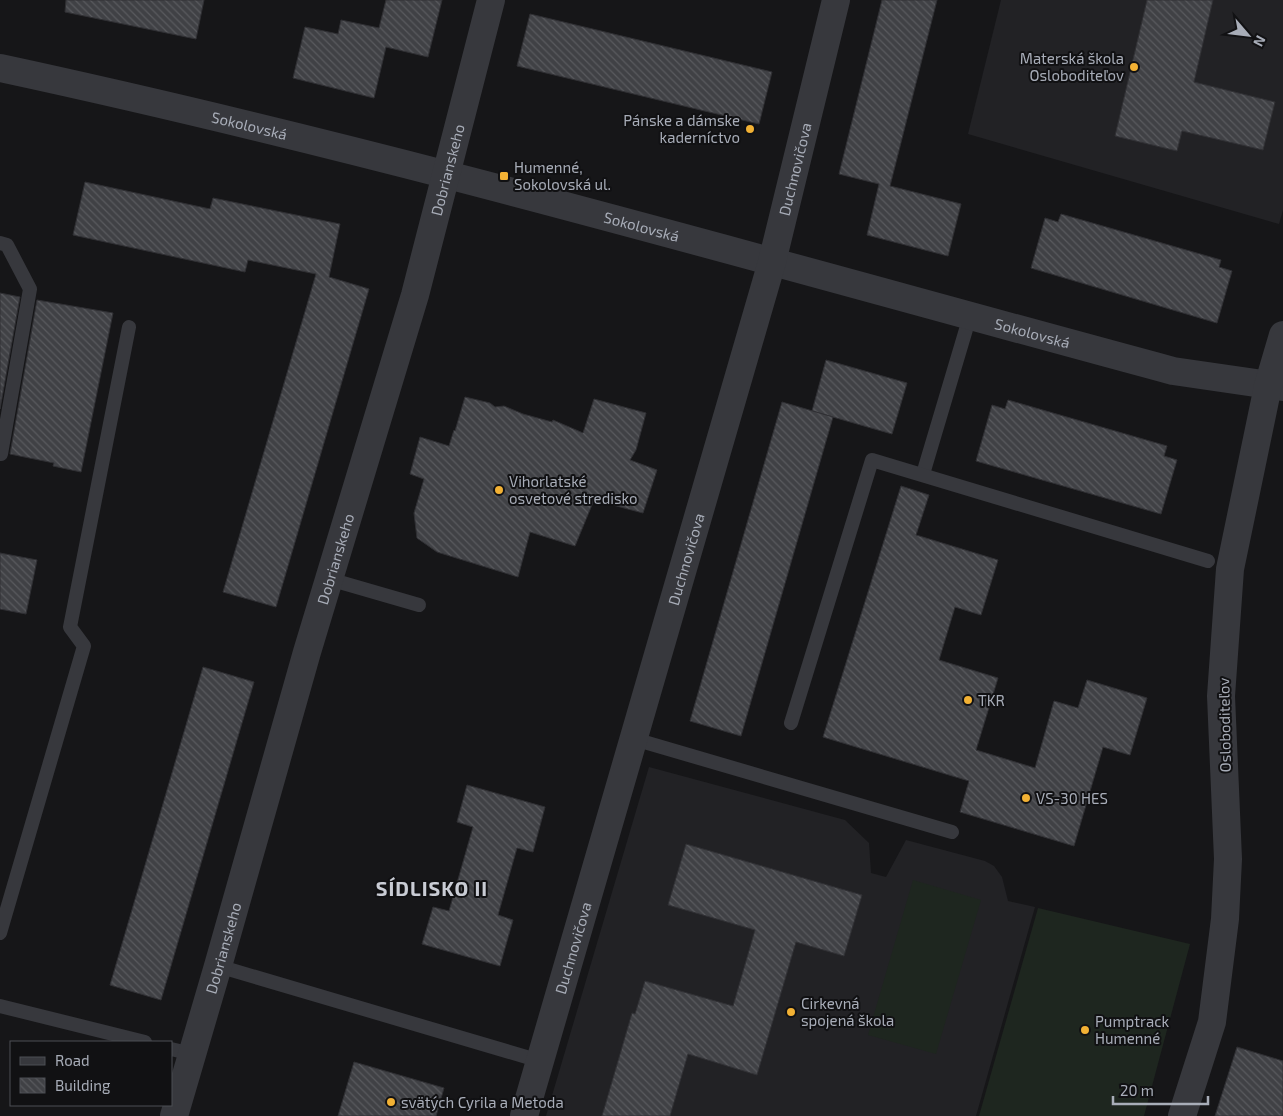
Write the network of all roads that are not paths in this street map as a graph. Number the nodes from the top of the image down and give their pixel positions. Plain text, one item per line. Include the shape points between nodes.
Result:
1 (491, 0) edge
2 (836, 0) edge
3 (0, 68) edge
4 (447, 175) junction
5 (0, 243) edge
6 (772, 262) junction
7 (970, 316) junction
8 (129, 327) dead end
9 (1283, 335) edge
10 (1276, 386) edge
11 (1, 454) edge
12 (923, 474) junction
13 (1208, 561) dead end
14 (329, 580) junction
15 (419, 605) dead end
16 (791, 723) dead end
17 (634, 739) junction
18 (952, 832) dead end
19 (0, 933) edge
20 (218, 966) junction
21 (0, 1006) edge
22 (142, 1041) edge
23 (182, 1051) edge
24 (540, 1061) junction
25 (174, 1116) edge
26 (524, 1116) edge
27 (1182, 1116) edge

1 - 4 street, Dobrianskeho
2 - 6 street, Duchnovičova
3 - 4 street, Sokolovská via 242,123
4 - 6 street, Sokolovská
4 - 14 street, Dobrianskeho via 415,296
5 - 11 lane via 8,245 30,289
6 - 7 street, Sokolovská
6 - 17 street, Duchnovičova
7 - 10 street, Sokolovská via 1173,371
7 - 12 lane
8 - 19 lane via 70,627 84,646
9 - 10 street, Osloboditeľov
10 - 27 street, Osloboditeľov via 1229,578 1221,696 1228,836 1225,919 1212,1022
12 - 13 lane
12 - 16 lane via 872,460
14 - 15 lane
14 - 20 street, Dobrianskeho
17 - 18 lane
17 - 24 street, Duchnovičova
20 - 23 street, Dobrianskeho
20 - 24 lane
21 - 22 lane
23 - 25 street, Dobrianskeho
24 - 26 street, Duchnovičova

